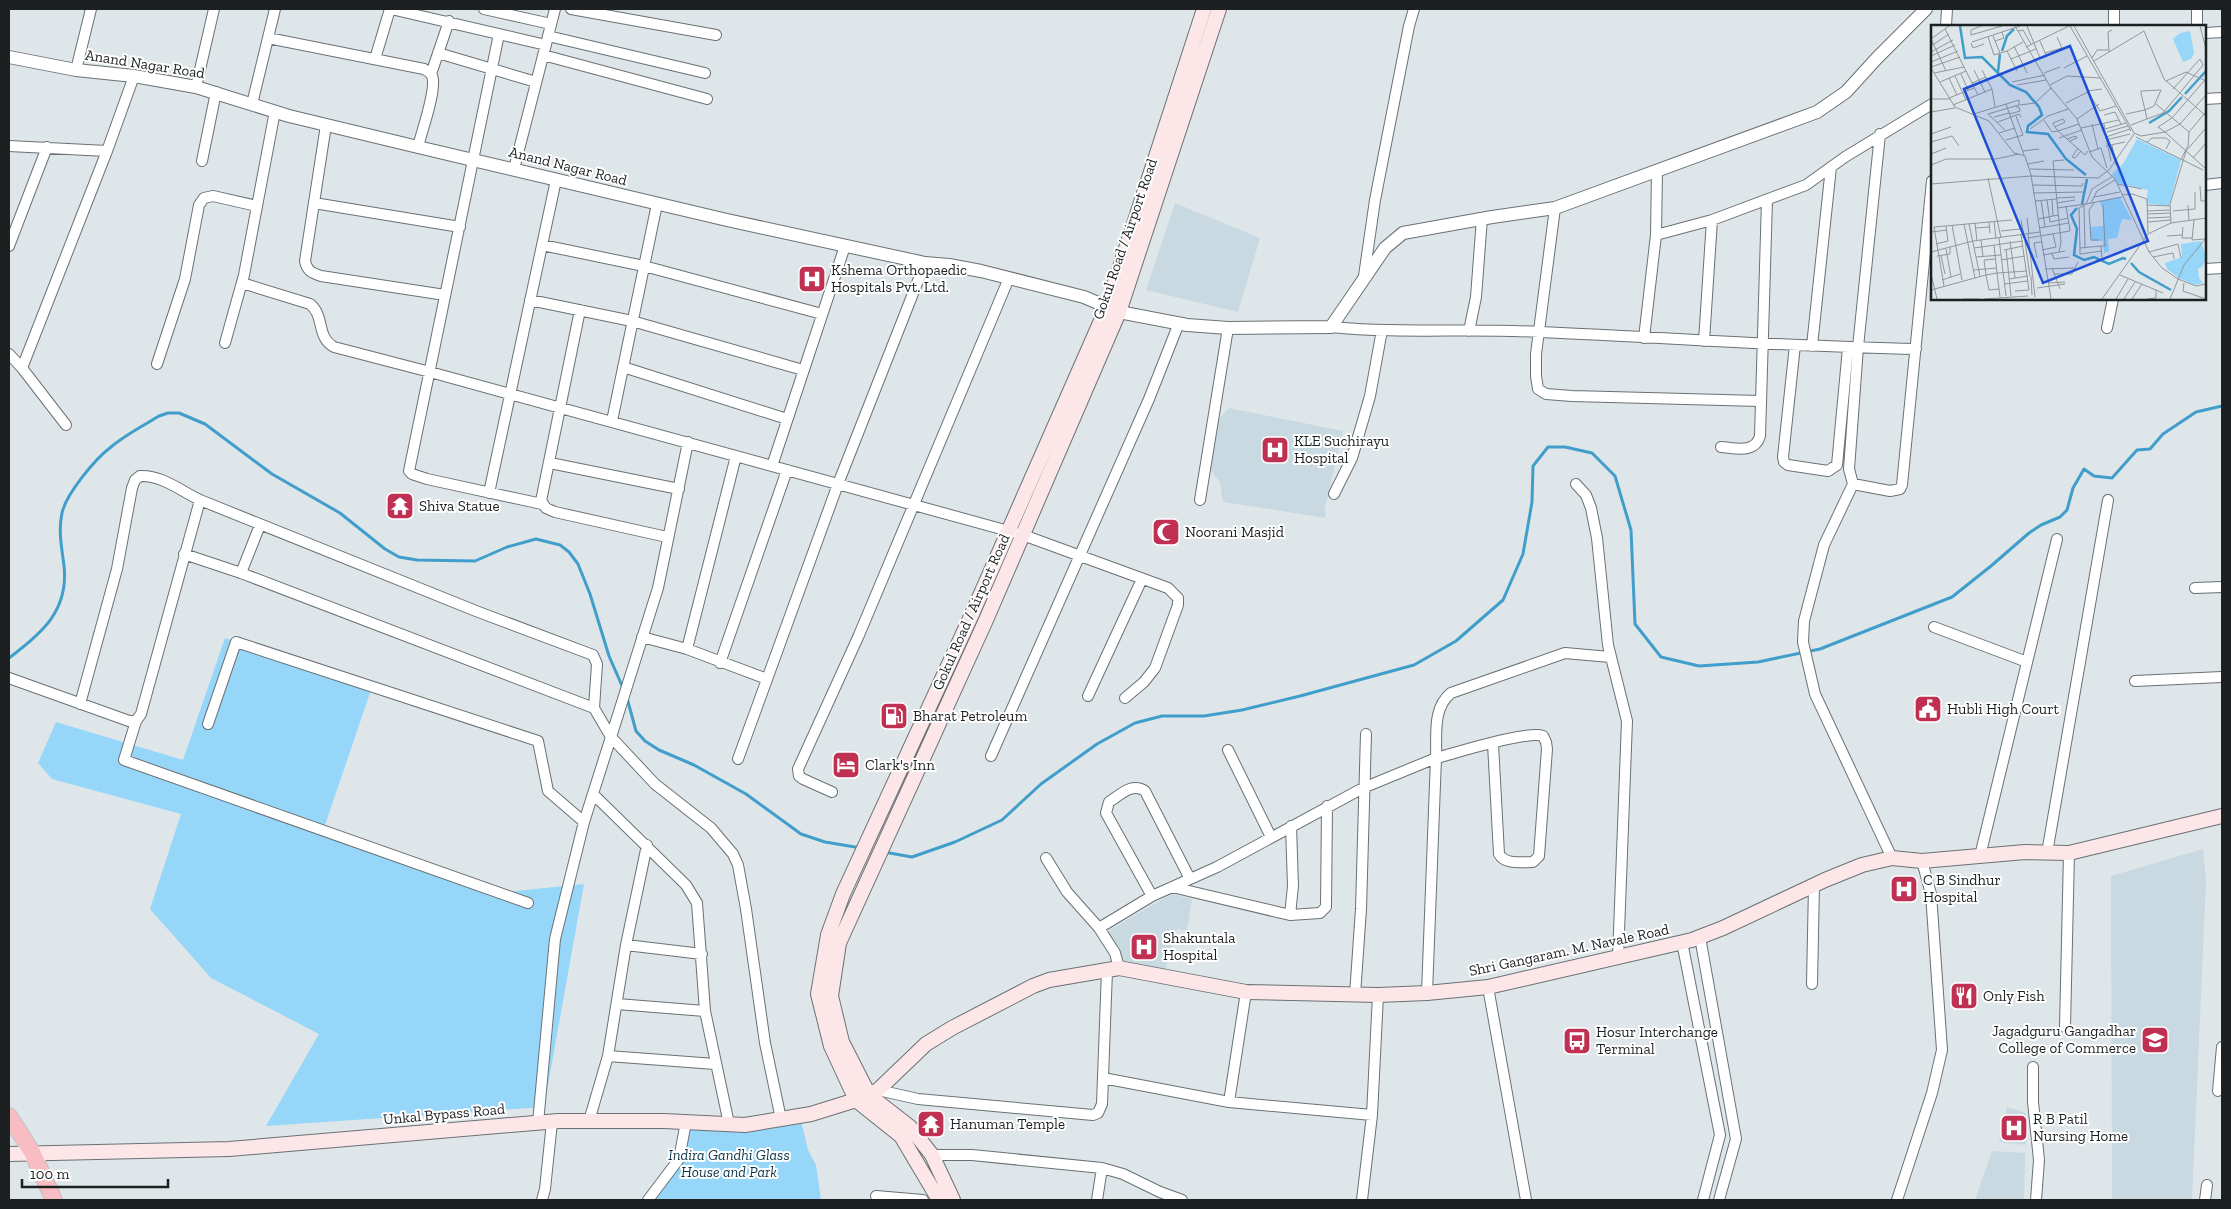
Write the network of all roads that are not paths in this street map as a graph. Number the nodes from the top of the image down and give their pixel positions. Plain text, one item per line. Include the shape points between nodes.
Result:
1 (91, 9) edge
2 (214, 9) edge
3 (275, 9) edge
4 (391, 9) edge
5 (484, 9) edge
6 (554, 9) edge
7 (571, 9) edge
8 (1204, 9) edge
9 (1220, 9) edge
10 (1414, 9) edge
11 (1926, 9) edge
12 (1947, 9) edge
13 (2114, 9) edge
14 (2197, 9) edge
15 (449, 22) junction
16 (550, 24) junction
17 (1946, 25) edge
18 (2114, 25) edge
19 (2197, 25) edge
20 (2222, 32) edge
21 (2206, 33) edge
22 (499, 34) junction
23 (716, 35) dead end
24 (268, 38) junction
25 (545, 45) junction
26 (438, 53) junction
27 (9, 57) edge
28 (375, 59) junction
29 (492, 69) junction
30 (76, 70) junction
31 (705, 73) dead end
32 (431, 74) junction
33 (134, 76) junction
34 (536, 82) junction
35 (196, 87) junction
36 (216, 92) junction
37 (2222, 98) edge
38 (707, 99) dead end
39 (2206, 99) edge
40 (252, 104) junction
41 (1931, 105) edge
42 (274, 112) junction
43 (326, 125) junction
44 (1880, 134) junction
45 (9, 146) edge
46 (47, 147) junction
47 (418, 147) junction
48 (108, 152) junction
49 (202, 161) dead end
50 (474, 161) junction
51 (1831, 167) junction
52 (514, 169) junction
53 (1657, 171) junction
54 (556, 180) junction
55 (2222, 184) edge
56 (2206, 185) edge
57 (1767, 200) junction
58 (1931, 202) edge
59 (314, 203) junction
60 (657, 204) junction
61 (257, 206) junction
62 (1554, 208) junction
63 (1482, 218) junction
64 (1712, 220) junction
65 (1930, 224) edge
66 (460, 227) junction
67 (1656, 235) junction
68 (542, 245) junction
69 (9, 246) edge
70 (845, 246) junction
71 (925, 263) junction
72 (644, 266) junction
73 (2222, 268) edge
74 (2206, 270) edge
75 (1009, 278) junction
76 (1364, 280) junction
77 (242, 283) junction
78 (445, 295) junction
79 (530, 300) junction
80 (2113, 300) edge
81 (1113, 309) junction
82 (580, 310) junction
83 (822, 314) junction
84 (632, 321) junction
85 (1180, 323) junction
86 (1331, 327) junction
87 (1228, 328) junction
88 (2107, 328) dead end
89 (1382, 330) junction
90 (1469, 330) junction
91 (1539, 332) junction
92 (1644, 338) junction
93 (1704, 341) junction
94 (225, 343) dead end
95 (1764, 344) junction
96 (1795, 345) junction
97 (1812, 346) junction
98 (1853, 348) junction
99 (1916, 350) junction
100 (9, 354) edge
101 (157, 364) dead end
102 (623, 367) junction
103 (22, 368) junction
104 (804, 370) junction
105 (430, 372) junction
106 (510, 394) junction
107 (1760, 401) junction
108 (561, 408) junction
109 (787, 419) junction
110 (612, 422) junction
111 (66, 424) dead end
112 (688, 442) junction
113 (1721, 446) dead end
114 (736, 456) junction
115 (550, 463) junction
116 (772, 466) junction
117 (787, 470) junction
118 (838, 484) junction
119 (1576, 484) dead end
120 (1853, 484) junction
121 (679, 489) junction
122 (489, 494) junction
123 (1334, 494) dead end
124 (200, 500) junction
125 (1200, 500) dead end
126 (2108, 500) dead end
127 (542, 504) junction
128 (914, 505) junction
129 (260, 525) junction
130 (1008, 531) junction
131 (1023, 535) junction
132 (667, 537) junction
133 (2057, 538) dead end
134 (184, 554) junction
135 (1080, 555) junction
136 (241, 573) junction
137 (1142, 579) junction
138 (2222, 587) edge
139 (2195, 588) dead end
140 (1934, 627) dead end
141 (642, 637) junction
142 (687, 649) junction
143 (1610, 657) junction
144 (2027, 662) junction
145 (720, 663) junction
146 (2222, 677) edge
147 (9, 678) edge
148 (767, 679) junction
149 (2135, 681) dead end
150 (1088, 696) dead end
151 (1125, 698) dead end
152 (80, 704) junction
153 (594, 708) junction
154 (136, 721) junction
155 (208, 724) dead end
156 (1366, 734) dead end
157 (611, 738) junction
158 (1493, 744) junction
159 (1228, 750) dead end
160 (991, 756) dead end
161 (1436, 758) junction
162 (738, 759) dead end
163 (1363, 788) junction
164 (832, 792) dead end
165 (594, 795) junction
166 (1327, 806) junction
167 (2222, 816) edge
168 (584, 822) junction
169 (1290, 826) junction
170 (1271, 837) junction
171 (647, 845) junction
172 (2069, 853) junction
173 (2047, 854) junction
174 (1980, 856) junction
175 (1046, 858) dead end
176 (1892, 858) junction
177 (1922, 860) junction
178 (1190, 879) junction
179 (1814, 885) junction
180 (1172, 887) junction
181 (1152, 896) junction
182 (528, 903) dead end
183 (1290, 914) junction
184 (1099, 928) junction
185 (1700, 937) junction
186 (833, 941) junction
187 (1682, 942) junction
188 (626, 946) junction
189 (702, 954) junction
190 (1618, 958) junction
191 (1113, 969) junction
192 (1812, 984) dead end
193 (1488, 987) junction
194 (1246, 992) junction
195 (1427, 993) junction
196 (1356, 995) junction
197 (1378, 995) junction
198 (617, 1004) junction
199 (705, 1011) junction
200 (2065, 1027) dead end
201 (2222, 1047) edge
202 (608, 1056) junction
203 (715, 1064) junction
204 (2033, 1067) dead end
205 (1103, 1078) junction
206 (2218, 1092) dead end
207 (868, 1095) junction
208 (1229, 1102) junction
209 (1372, 1115) junction
210 (9, 1116) edge
211 (781, 1119) junction
212 (589, 1121) junction
213 (545, 1122) junction
214 (686, 1122) junction
215 (729, 1124) junction
216 (32, 1152) junction
217 (9, 1154) edge
218 (932, 1154) junction
219 (1102, 1168) junction
220 (2207, 1186) dead end
221 (876, 1196) dead end
222 (1160, 1196) edge
223 (54, 1200) edge
224 (542, 1200) edge
225 (648, 1200) edge
226 (923, 1200) edge
227 (939, 1200) edge
228 (953, 1200) edge
229 (1097, 1200) edge
230 (1182, 1200) edge
231 (1362, 1200) edge
232 (1526, 1200) edge
233 (1704, 1200) edge
234 (1719, 1200) edge
235 (1897, 1200) edge
236 (2036, 1200) edge
237 (2205, 1200) edge

1 - 30 street
2 - 35 street
3 - 24 street
4 - 15 street
4 - 28 street
5 - 16 street
6 - 16 street
7 - 23 street
8 - 81 main road, Gokul Road / Airport Road
9 - 81 main road, Gokul Road / Airport Road
10 - 76 street via 1376,190
11 - 53 street via 1846,92 1817,112
12 - 17 street
13 - 18 street
14 - 19 street
15 - 22 street
15 - 26 street
16 - 25 street
20 - 21 street
22 - 25 street
22 - 29 street
24 - 28 street
24 - 40 street
25 - 31 street
25 - 34 street
25 - 38 street
26 - 29 street
26 - 32 street
27 - 30 street, Anand Nagar Road
28 - 32 street via 424,69
29 - 34 street
29 - 50 street
30 - 33 street, Anand Nagar Road
32 - 47 street via 432,90
33 - 35 street, Anand Nagar Road
33 - 48 street
34 - 52 street
35 - 36 street, Anand Nagar Road
36 - 40 street, Anand Nagar Road
36 - 49 street
37 - 39 street
40 - 42 street, Anand Nagar Road
41 - 44 street
42 - 43 street, Anand Nagar Road
42 - 61 street
43 - 47 street, Anand Nagar Road
43 - 59 street
44 - 51 street
44 - 98 street
45 - 46 street
46 - 48 street
46 - 69 street
47 - 50 street, Anand Nagar Road
48 - 103 street
50 - 52 street, Anand Nagar Road
50 - 66 street
51 - 57 street via 1806,184
51 - 97 street
52 - 54 street, Anand Nagar Road
53 - 62 street
53 - 67 street
54 - 60 street, Anand Nagar Road
54 - 68 street
55 - 56 street
57 - 64 street
57 - 95 street
58 - 65 street
59 - 66 street
59 - 78 street via 305,261 312,274
60 - 70 street, Anand Nagar Road
60 - 72 street
61 - 77 street
61 - 101 street via 213,196 204,198 199,205 184,279
62 - 63 street
62 - 91 street
63 - 76 street via 1403,233 1385,248
63 - 90 street via 1476,297
64 - 67 street
64 - 93 street
65 - 99 street
66 - 78 street
67 - 92 street
68 - 72 street
68 - 79 street
70 - 71 street, Anand Nagar Road
70 - 83 street
71 - 75 street, Anand Nagar Road
71 - 118 street
72 - 83 street
72 - 84 street
73 - 74 street
75 - 81 street, Anand Nagar Road via 1084,297
75 - 128 street
76 - 86 street
77 - 94 street
77 - 105 street via 310,304 321,319 322,336 327,344
78 - 105 street
79 - 82 street
79 - 106 street
80 - 88 street
81 - 85 street, Anand Nagar Road
81 - 130 main road, Gokul Road / Airport Road
81 - 131 main road, Gokul Road / Airport Road
82 - 84 street
82 - 108 street
83 - 104 street
84 - 102 street
84 - 104 street
85 - 87 street, Anand Nagar Road
85 - 135 street
86 - 87 street, Anand Nagar Road
86 - 89 street
87 - 125 street
89 - 90 street
89 - 123 street via 1377,365 1352,458
90 - 91 street
91 - 92 street
91 - 107 street via 1536,376 1538,389 1546,394
92 - 93 street
93 - 95 street
95 - 96 street
95 - 107 street
96 - 97 street
96 - 98 street via 1784,462 1828,471 1837,465
97 - 98 street
98 - 99 street
98 - 120 street via 1849,469
99 - 120 street via 1902,485 1900,489 1890,491
100 - 103 street
102 - 109 street
102 - 110 street
103 - 111 street
104 - 109 street
105 - 106 street
105 - 122 street via 409,471
106 - 108 street
106 - 122 street
107 - 113 street via 1758,443 1746,448
108 - 110 street
108 - 115 street
109 - 116 street
110 - 112 street
112 - 114 street
112 - 121 street
114 - 116 street
114 - 142 street
115 - 121 street
115 - 127 street
116 - 117 street
117 - 118 street
117 - 145 street
118 - 128 street
118 - 148 street
119 - 143 street via 1586,495 1598,538
120 - 176 street via 1824,545 1804,621 1803,642 1811,682
121 - 132 street
122 - 127 street
124 - 129 street
124 - 134 street
124 - 152 street via 148,475 135,480 118,569
126 - 173 street
127 - 132 street via 555,512
128 - 130 street
128 - 164 street via 798,769 803,780
129 - 136 street
129 - 153 street via 593,655 597,664
130 - 131 street
130 - 186 main road, Gokul Road / Airport Road via 843,894
131 - 135 street
131 - 186 main road, Gokul Road / Airport Road via 858,900
132 - 141 street via 658,588
133 - 144 street
134 - 136 street
134 - 154 street via 141,714
135 - 137 street
135 - 160 street
136 - 153 street
137 - 150 street
137 - 151 street via 1174,593 1178,605 1155,668
138 - 139 street
140 - 144 street
141 - 142 street
141 - 157 street
142 - 145 street
143 - 161 street via 1565,653 1451,693 1443,699 1438,714
143 - 190 street via 1627,721
144 - 174 street
145 - 148 street
146 - 149 street
147 - 152 street
148 - 162 street
152 - 154 street
153 - 157 street
154 - 182 street via 124,760
155 - 168 street via 236,642 538,741 548,791
156 - 163 street
157 - 165 street
157 - 211 street via 655,784 711,828 738,865 765,1043
158 - 158 street via 1537,734 1546,742 1540,850 1533,862 1505,860 1499,854
158 - 161 street
159 - 170 street
161 - 163 street
161 - 195 street
163 - 166 street
163 - 196 street
165 - 168 street
165 - 171 street
166 - 169 street
166 - 183 street via 1326,907 1320,913
167 - 172 main road, Shri Gangaram. M. Navale Road
168 - 213 street via 555,939
169 - 170 street
169 - 183 street via 1294,886
170 - 178 street
171 - 188 street
171 - 189 street via 693,895 697,903
172 - 173 main road, Shri Gangaram. M. Navale Road
172 - 200 street
173 - 174 main road, Shri Gangaram. M. Navale Road via 2025,852
174 - 177 main road, Shri Gangaram. M. Navale Road
175 - 184 street via 1067,892
176 - 177 main road, Shri Gangaram. M. Navale Road
176 - 179 main road, Shri Gangaram. M. Navale Road via 1862,865
177 - 235 street via 1931,894 1942,1050 1932,1093
178 - 180 street
178 - 181 street via 1145,791 1138,786 1132,787 1108,802 1106,813
179 - 185 main road, Shri Gangaram. M. Navale Road
179 - 192 street
180 - 181 street
180 - 183 street
181 - 184 street
184 - 191 street via 1115,953
185 - 187 main road, Shri Gangaram. M. Navale Road
185 - 234 street via 1736,1139
186 - 207 main road, Gokul Road / Airport Road via 831,996 842,1042
187 - 190 main road, Shri Gangaram. M. Navale Road
187 - 233 street via 1720,1135
188 - 189 street
188 - 198 street
189 - 199 street
190 - 193 main road, Shri Gangaram. M. Navale Road
191 - 194 main road, Shri Gangaram. M. Navale Road
191 - 205 street
191 - 207 main road, Shri Gangaram. M. Navale Road via 1049,980 1033,986 926,1044
193 - 195 main road, Shri Gangaram. M. Navale Road
193 - 232 street
194 - 196 main road, Shri Gangaram. M. Navale Road
194 - 208 street
195 - 197 main road, Shri Gangaram. M. Navale Road
196 - 197 main road, Shri Gangaram. M. Navale Road
197 - 209 street
198 - 199 street
198 - 202 street
199 - 203 street
201 - 206 street
202 - 203 street
202 - 212 street
203 - 215 street
204 - 236 street via 2039,1160
205 - 207 street via 1101,1110 1093,1115
205 - 208 street
207 - 211 main road, Unkal Bypass Road via 811,1114
207 - 218 main road, Gokul Road / Airport Road via 910,1127
207 - 227 main road, Gokul Road / Airport Road via 901,1136
208 - 209 street
209 - 231 street
210 - 216 highway
211 - 215 main road, Unkal Bypass Road via 745,1125
212 - 213 main road, Unkal Bypass Road
212 - 214 main road, Unkal Bypass Road
213 - 216 main road, Unkal Bypass Road via 229,1149
213 - 224 street via 545,1189
214 - 215 main road, Unkal Bypass Road
214 - 225 street via 679,1159
216 - 217 main road, Unkal Bypass Road
216 - 223 highway
218 - 219 street
218 - 228 main road, Gokul Road / Airport Road
219 - 222 street via 1123,1174
219 - 229 street
220 - 237 street
221 - 226 street
222 - 230 street

